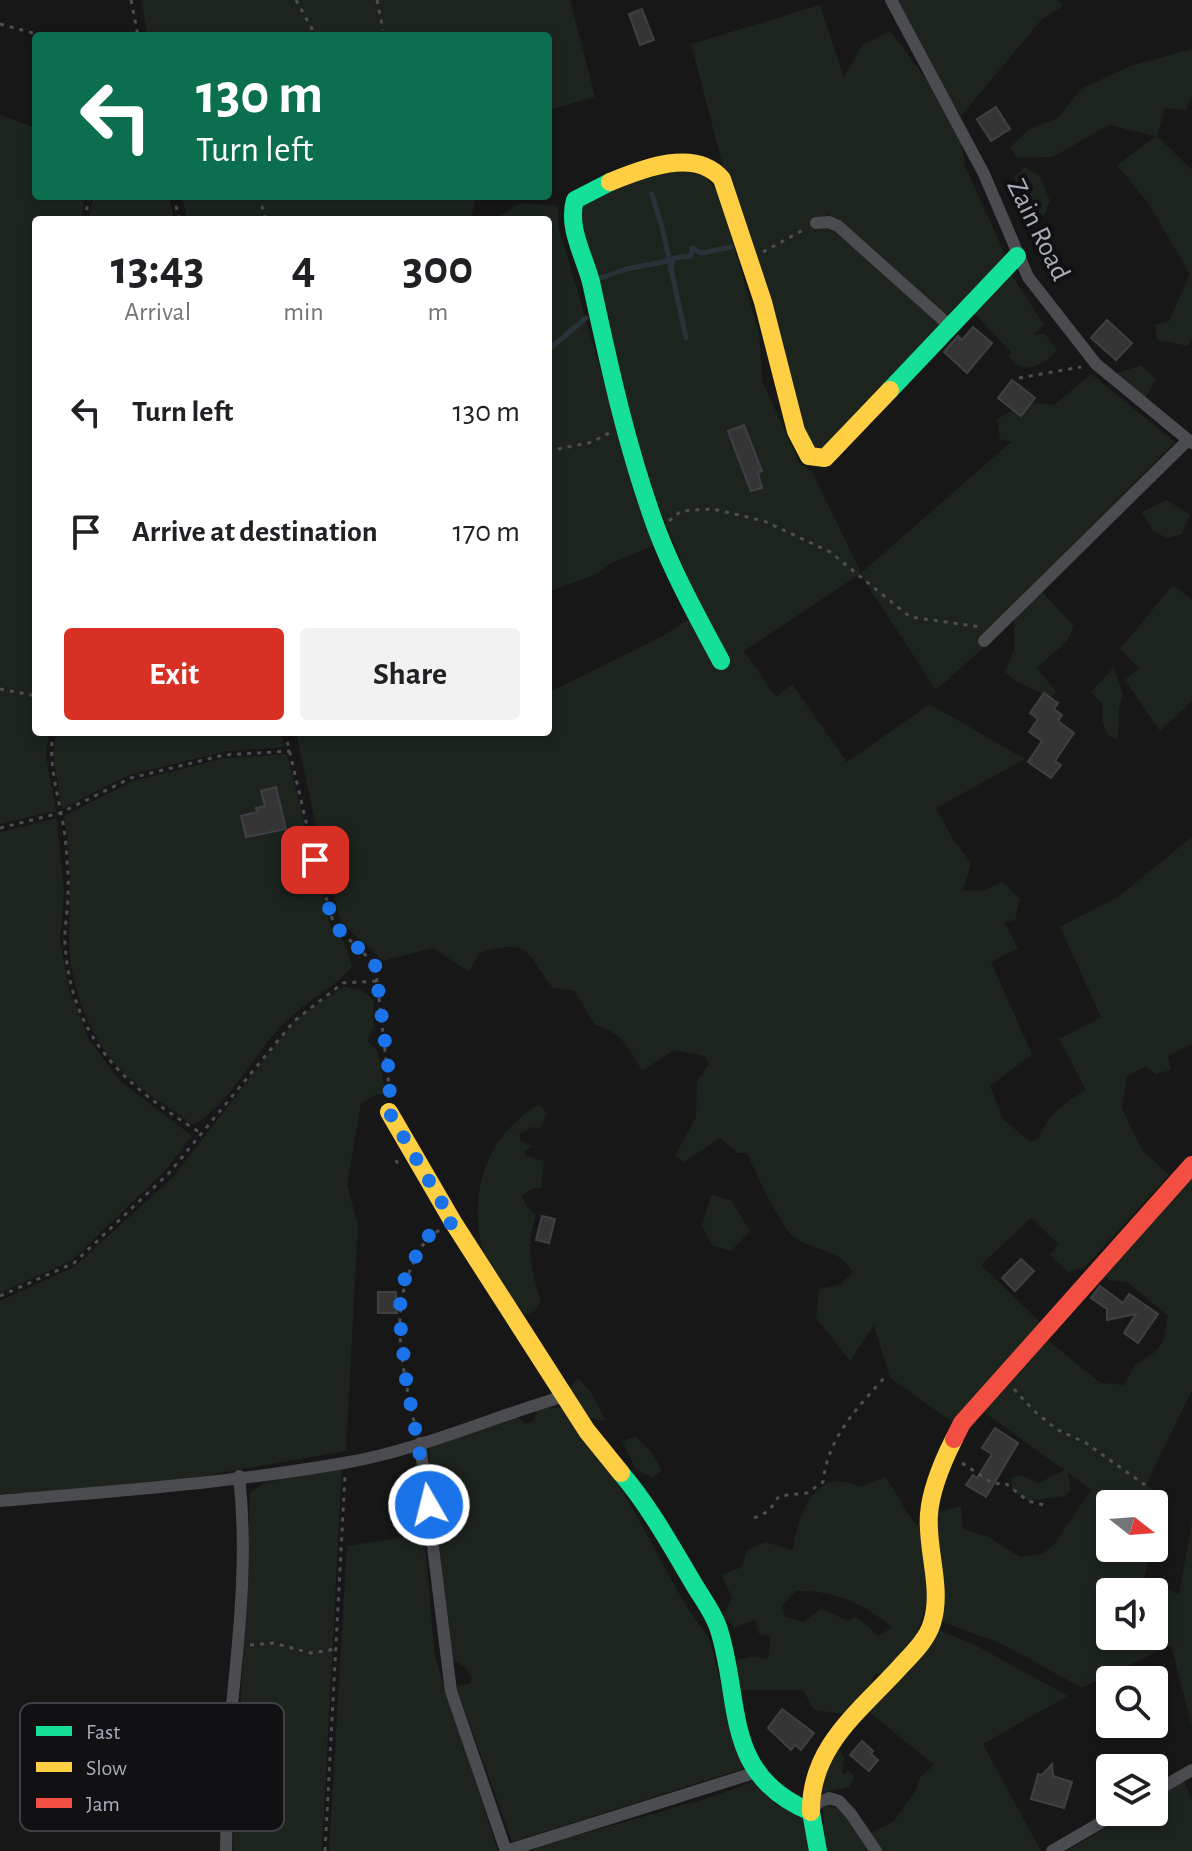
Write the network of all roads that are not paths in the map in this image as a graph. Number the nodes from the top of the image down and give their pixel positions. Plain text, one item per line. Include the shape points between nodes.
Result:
1 (891, 0) edge
2 (816, 223) road end
3 (1017, 256) junction
4 (951, 327) junction
5 (1190, 442) edge
6 (984, 641) dead end
7 (721, 661) dead end
8 (389, 1112) road end
9 (1192, 1165) edge
10 (565, 1396) junction
11 (420, 1443) junction
12 (239, 1476) junction
13 (0, 1501) edge
14 (234, 1703) edge
15 (1192, 1770) edge
16 (757, 1772) junction
17 (1168, 1784) edge
18 (811, 1812) junction
19 (1096, 1825) edge
20 (226, 1831) edge
21 (226, 1851) edge
22 (506, 1851) edge
23 (818, 1851) edge
24 (876, 1851) edge
25 (1052, 1851) edge

1 - 3 street, Zain Road via 984,174
2 - 4 street via 838,226
3 - 4 street
3 - 5 street, Zain Road via 1096,364
4 - 7 street via 840,445 818,461 803,450 796,431 722,179 705,164 691,163 627,175 575,200 574,228 588,268 622,425 658,532
5 - 6 street
8 - 10 street
9 - 18 street via 962,1423 929,1515 932,1623 911,1656 824,1751 814,1771
10 - 11 street
10 - 16 street via 644,1500 711,1613 719,1630 735,1722
11 - 12 street via 345,1463
11 - 22 street via 451,1691
12 - 13 street via 174,1487
12 - 14 street via 243,1565
15 - 17 street
16 - 18 street via 787,1802
16 - 22 street
18 - 23 street
18 - 24 street via 829,1798 839,1801
19 - 25 street
20 - 21 street

